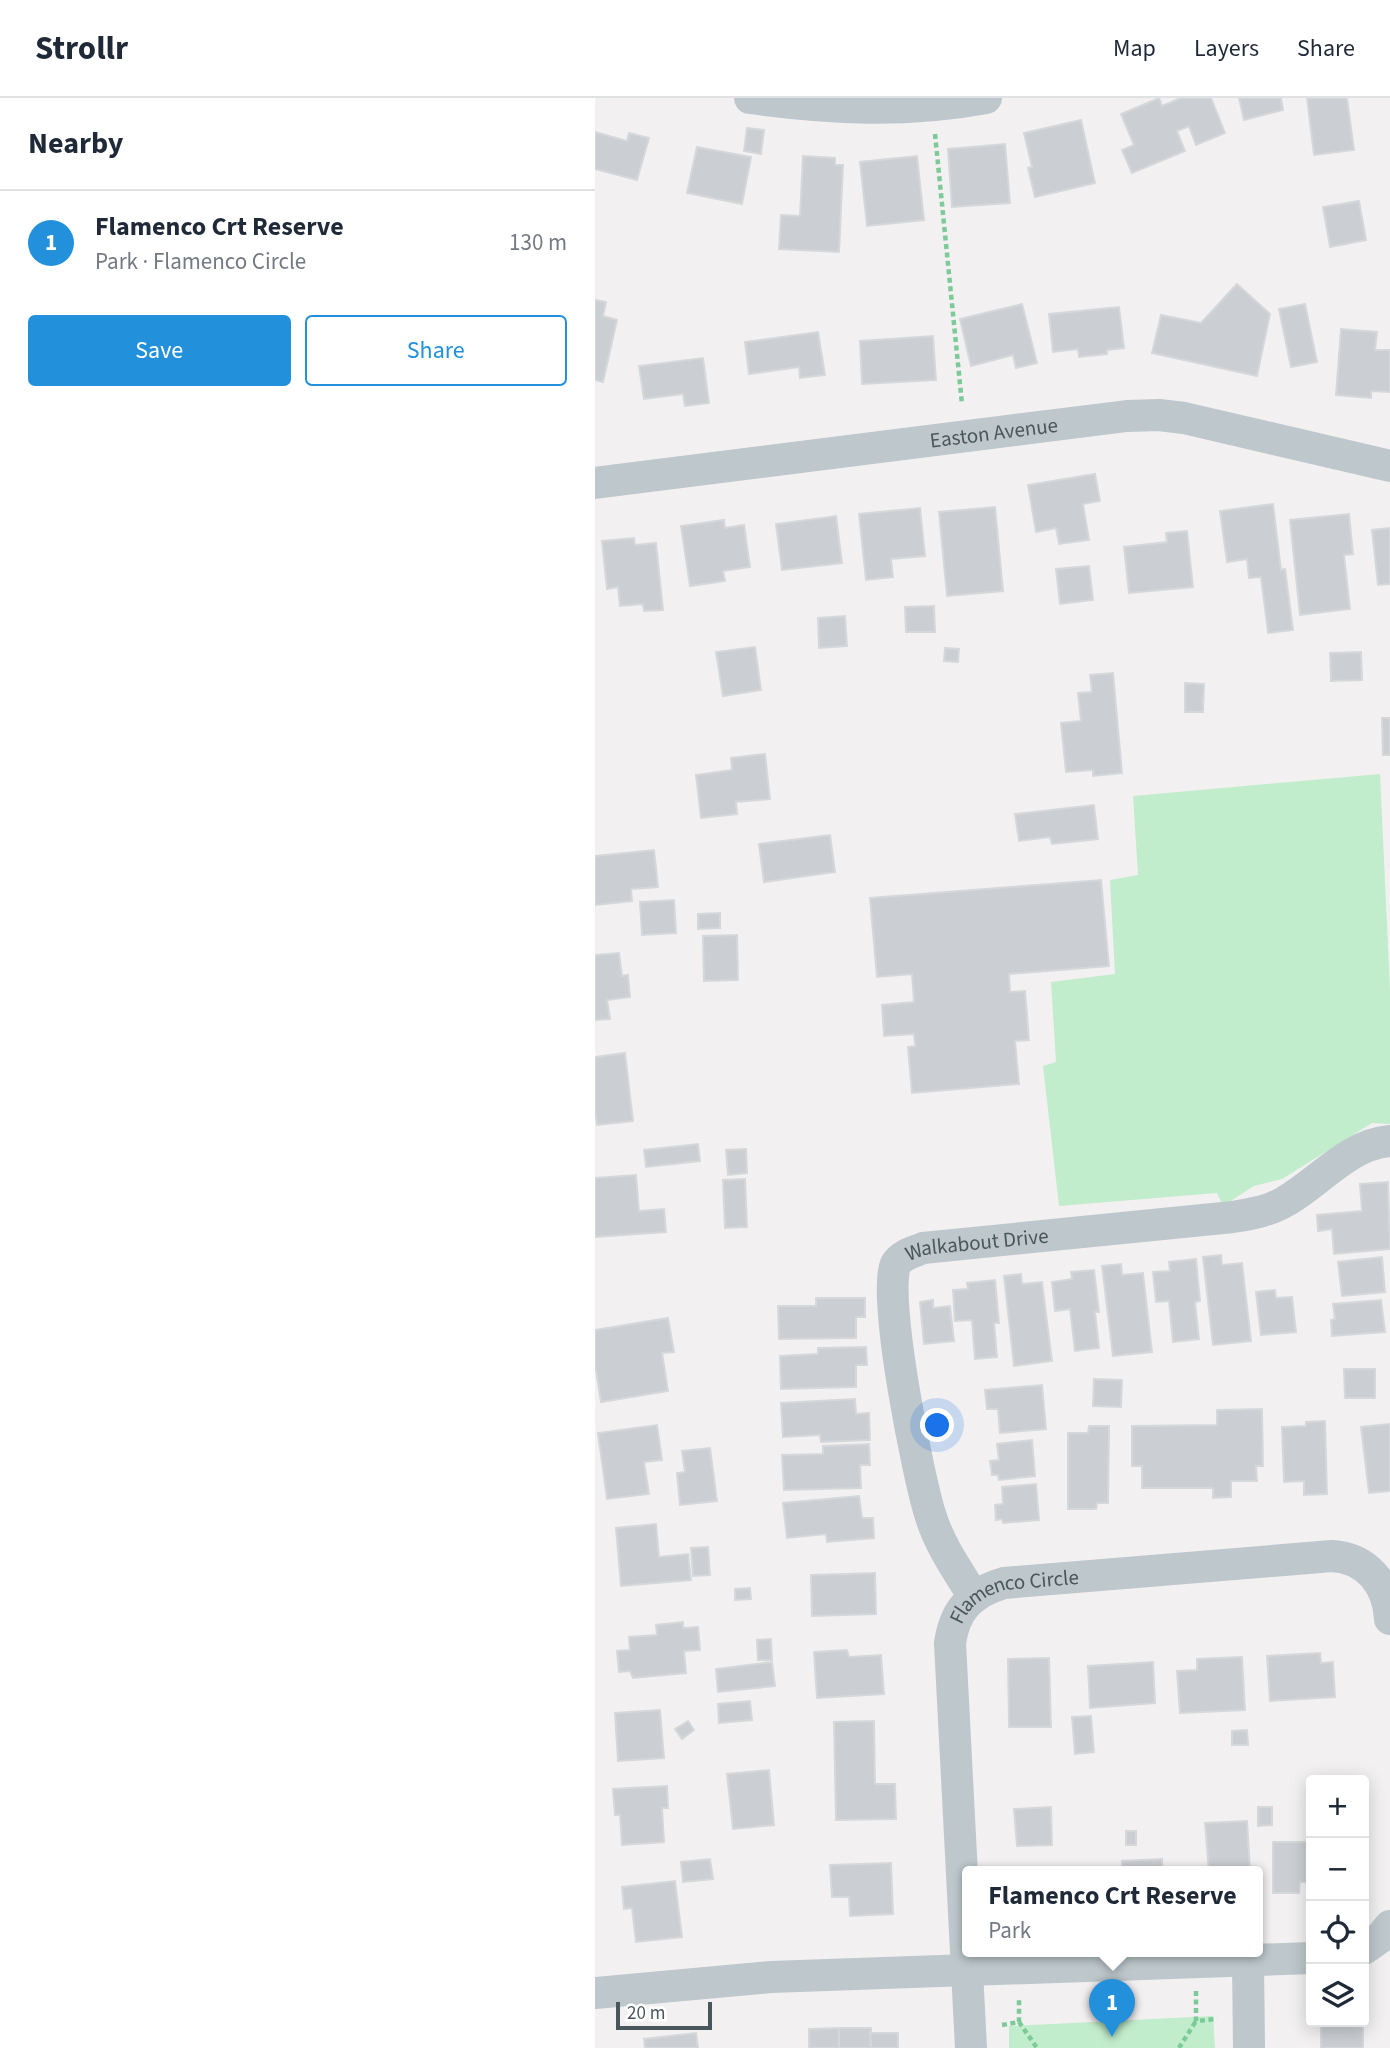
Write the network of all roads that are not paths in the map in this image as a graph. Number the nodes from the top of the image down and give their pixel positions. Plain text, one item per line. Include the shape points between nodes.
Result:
1 (750, 98) edge
2 (986, 98) edge
3 (1390, 466) edge
4 (595, 483) edge
5 (1390, 1141) edge
6 (974, 1597) junction
7 (1390, 1619) edge
8 (962, 1875) edge
9 (1390, 1926) edge
10 (1369, 1945) edge
11 (966, 1957) edge
12 (1306, 1958) edge
13 (1248, 1961) junction
14 (967, 1971) junction
15 (595, 1993) edge
16 (970, 2039) edge
17 (1249, 2048) edge

1 - 2 street via 881,110
3 - 4 street, Easton Avenue via 1159,415
5 - 6 street, Walkabout Drive via 1362,1147 1286,1202 1263,1212 923,1248 896,1263 892,1277 895,1337 923,1492 947,1553
6 - 7 street, Flamenco Circle via 1004,1583 1332,1556 1357,1561 1370,1571 1387,1598
6 - 8 street, Flamenco Circle via 956,1617 950,1643
9 - 10 street
11 - 14 street, Flamenco Circle
12 - 13 street
13 - 14 street
13 - 17 street
14 - 15 street via 771,1977
14 - 16 street, Flamenco Circle

